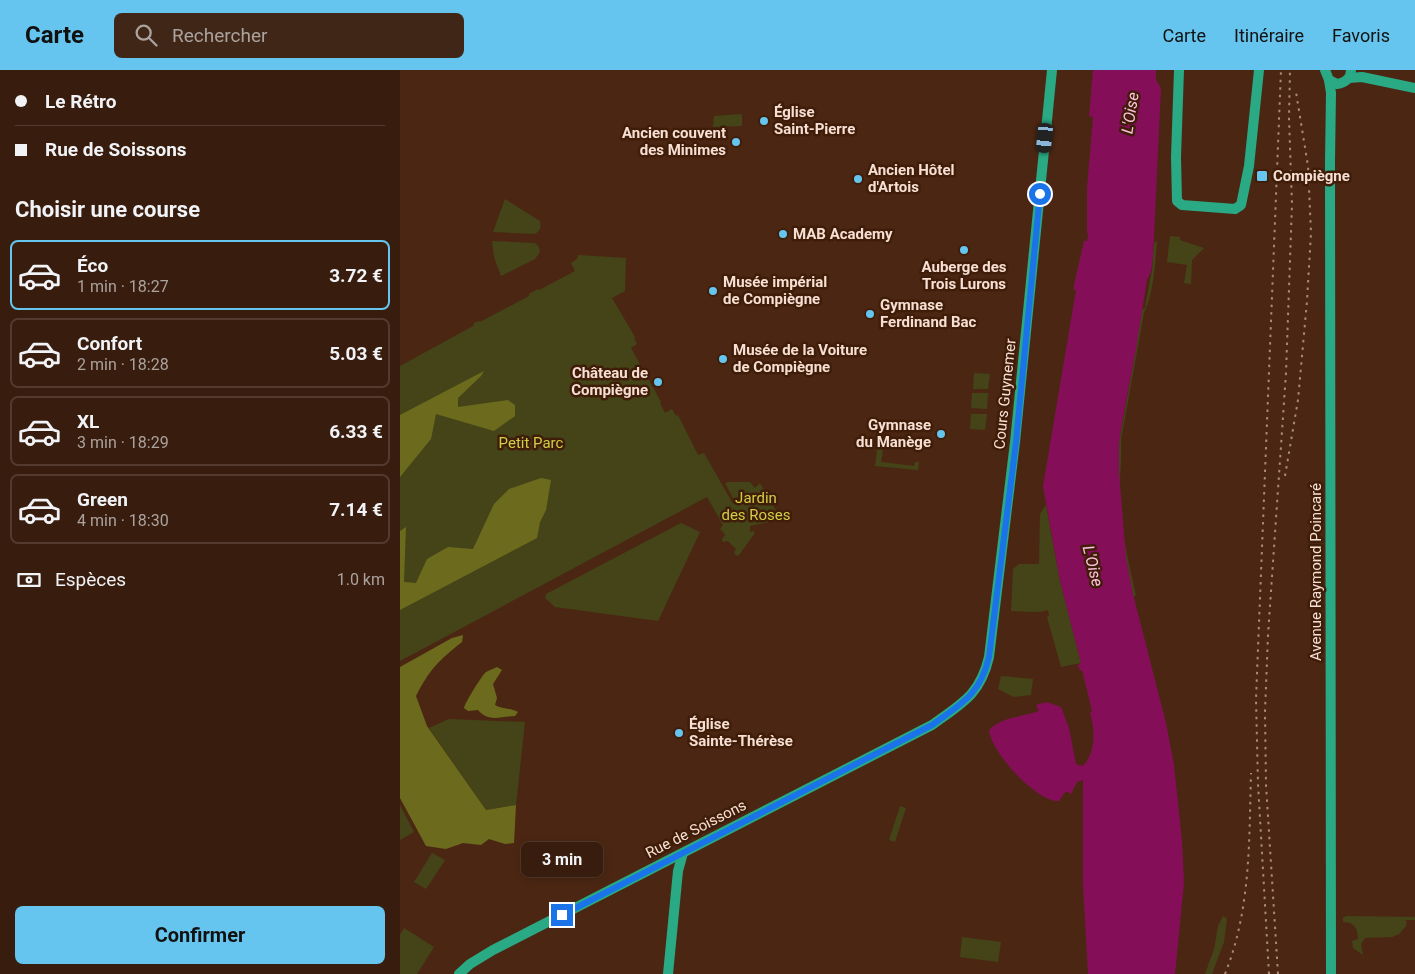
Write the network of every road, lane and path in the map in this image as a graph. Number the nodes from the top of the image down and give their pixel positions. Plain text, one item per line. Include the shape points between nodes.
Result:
1 (1052, 70) edge
2 (1179, 70) edge
3 (1259, 70) edge
4 (1325, 70) edge
5 (1348, 75) edge
6 (1329, 80) junction
7 (1415, 88) edge
8 (1331, 93) junction
9 (952, 711) joint
10 (683, 853) junction
11 (458, 974) edge
12 (668, 974) edge
13 (1331, 974) edge

1 - 9 main road, Cours Guynemer via 1016,442 989,657 986,672 974,693
2 - 3 main road via 1177,201 1235,209 1244,199
4 - 6 main road, Avenue Raymond Poincaré
5 - 6 main road via 1334,84
5 - 7 main road
5 - 8 main road
6 - 8 main road, Avenue Raymond Poincaré
8 - 13 main road, Avenue Raymond Poincaré
9 - 10 main road, Rue de Soissons via 932,725
10 - 11 main road, Rue de Soissons via 493,950
10 - 12 main road via 678,870

